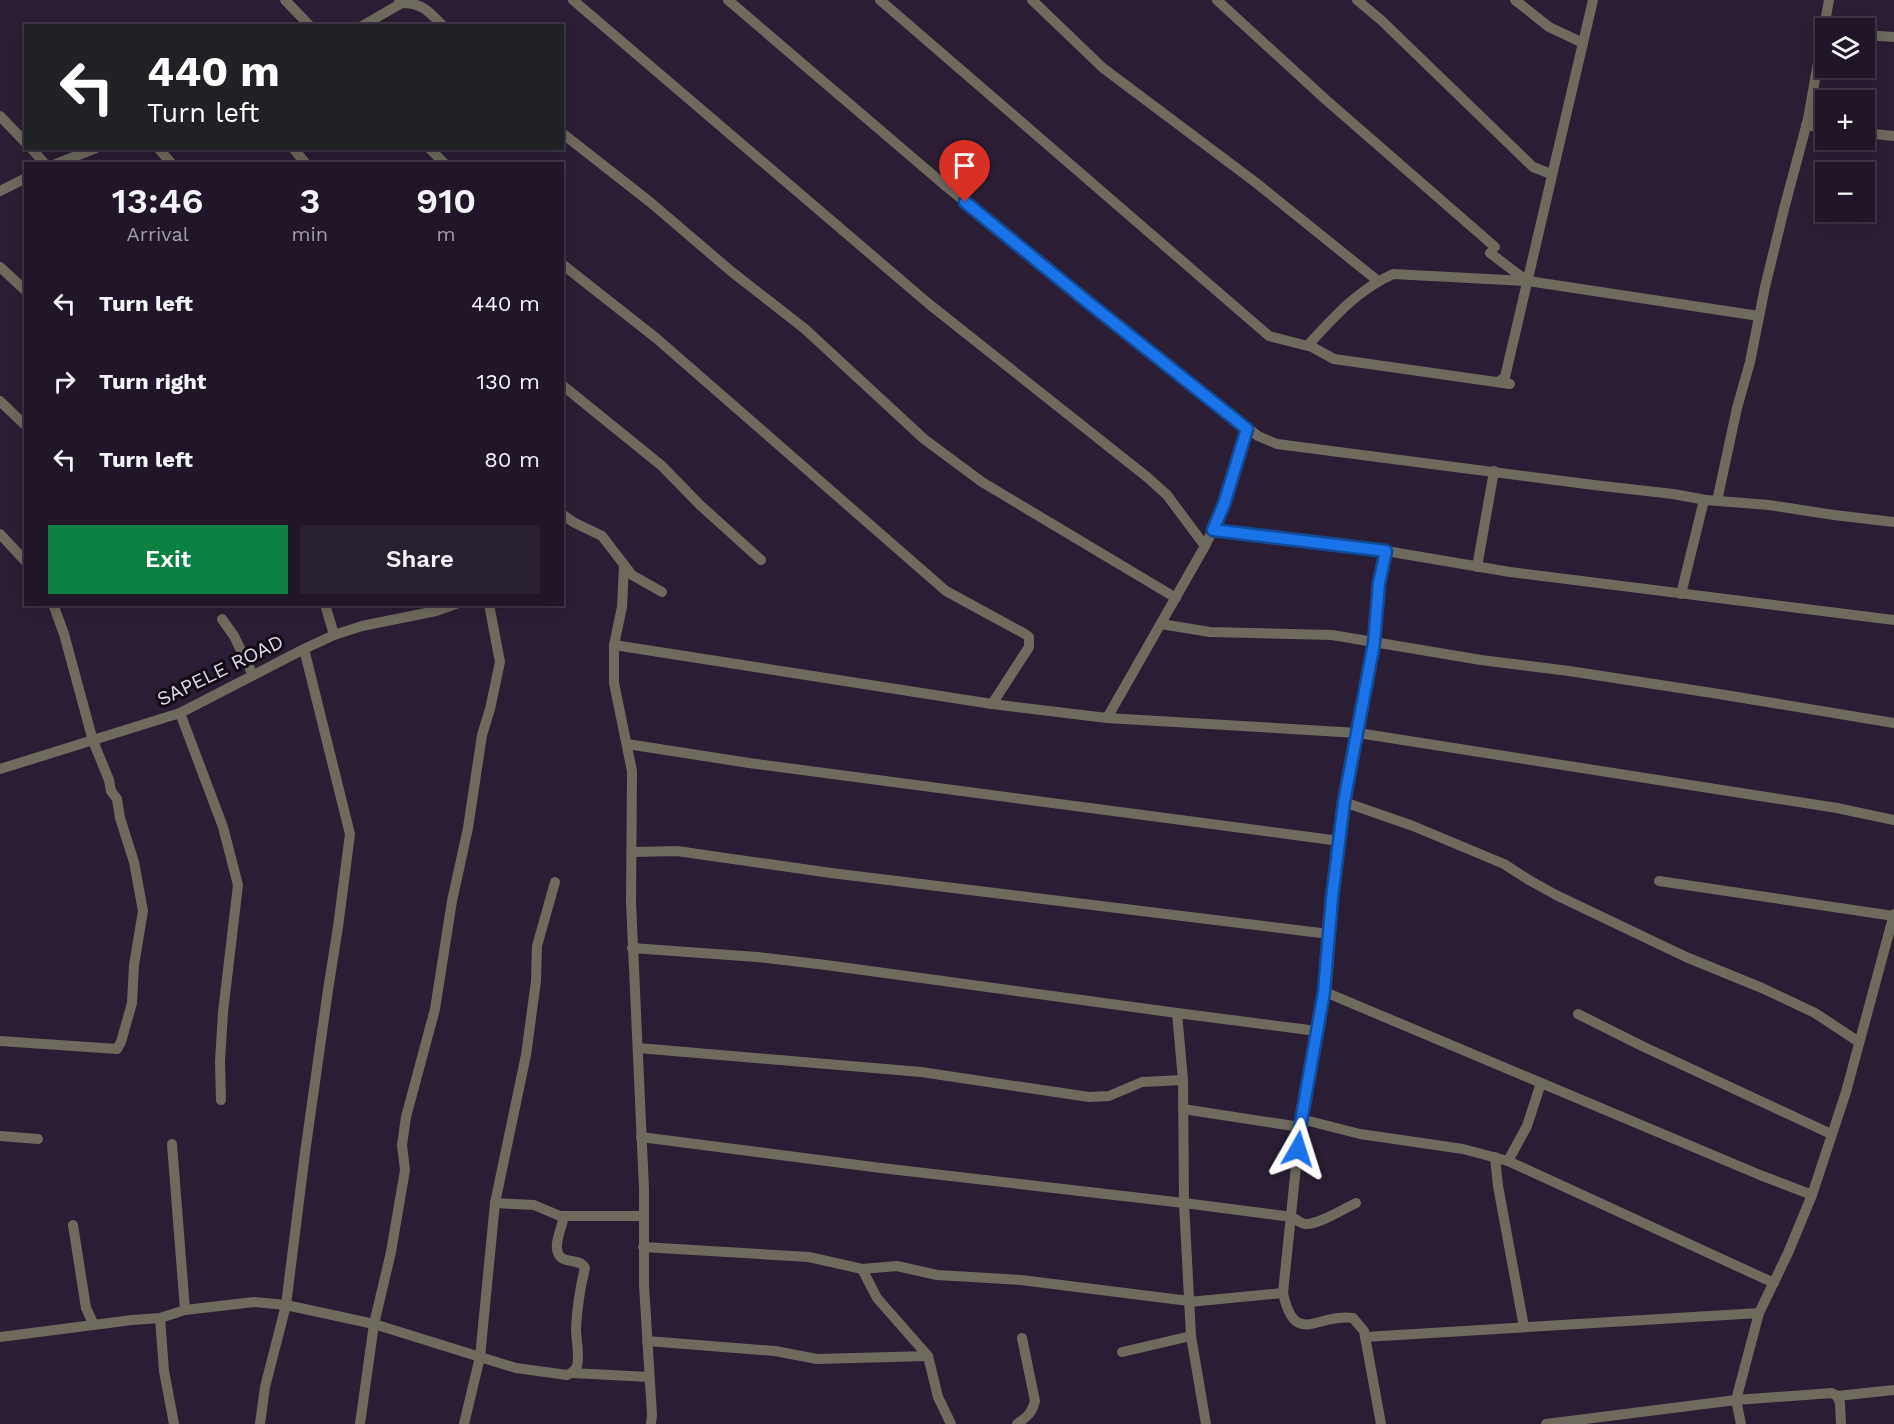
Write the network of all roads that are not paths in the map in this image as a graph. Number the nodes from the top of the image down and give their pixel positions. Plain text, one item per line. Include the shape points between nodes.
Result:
1 (285, 0) edge
2 (573, 0) edge
3 (728, 0) edge
4 (880, 0) edge
5 (1032, 0) edge
6 (1217, 0) edge
7 (1357, 0) edge
8 (1515, 0) edge
9 (1593, 0) edge
10 (1828, 0) edge
11 (401, 2) edge
12 (417, 2) edge
13 (1826, 18) edge
14 (308, 24) edge
15 (365, 24) edge
16 (441, 24) edge
17 (1875, 36) edge
18 (1894, 37) edge
19 (1583, 44) junction
20 (1816, 78) edge
21 (0, 116) edge
22 (1806, 125) junction
23 (1815, 126) edge
24 (1875, 134) edge
25 (564, 135) edge
26 (1894, 136) edge
27 (24, 141) edge
28 (33, 150) edge
29 (91, 150) edge
30 (160, 150) edge
31 (295, 150) edge
32 (431, 150) edge
33 (43, 162) edge
34 (61, 162) edge
35 (169, 162) edge
36 (304, 162) edge
37 (443, 162) edge
38 (1551, 174) junction
39 (24, 179) edge
40 (0, 191) edge
41 (564, 266) edge
42 (0, 267) edge
43 (1378, 281) junction
44 (1528, 281) junction
45 (24, 289) edge
46 (1759, 316) junction
47 (1312, 347) junction
48 (1498, 382) junction
49 (1510, 384) dead end
50 (564, 387) edge
51 (0, 401) edge
52 (24, 424) edge
53 (1247, 429) junction
54 (1494, 471) junction
55 (1712, 500) junction
56 (564, 515) edge
57 (1894, 522) edge
58 (1213, 530) junction
59 (0, 534) edge
60 (1205, 546) junction
61 (1386, 551) junction
62 (24, 560) edge
63 (761, 560) dead end
64 (624, 565) junction
65 (1477, 567) junction
66 (663, 592) dead end
67 (1681, 594) junction
68 (1176, 597) junction
69 (54, 606) edge
70 (326, 606) edge
71 (489, 606) edge
72 (434, 608) edge
73 (222, 619) dead end
74 (1894, 620) edge
75 (1161, 624) junction
76 (334, 635) junction
77 (1374, 643) junction
78 (614, 645) junction
79 (304, 649) junction
80 (253, 675) junction
81 (992, 704) junction
82 (180, 713) junction
83 (1107, 718) junction
84 (1894, 723) edge
85 (1358, 733) junction
86 (93, 741) junction
87 (627, 744) junction
88 (0, 770) edge
89 (1344, 802) junction
90 (1894, 820) edge
91 (1340, 842) junction
92 (632, 852) junction
93 (1659, 881) dead end
94 (555, 882) dead end
95 (1894, 915) edge
96 (1329, 934) junction
97 (632, 948) junction
98 (1324, 992) junction
99 (1177, 1013) junction
100 (1578, 1014) dead end
101 (1317, 1031) junction
102 (0, 1041) edge
103 (1859, 1042) junction
104 (638, 1048) junction
105 (1183, 1080) junction
106 (1541, 1083) junction
107 (221, 1100) dead end
108 (1183, 1108) junction
109 (1301, 1123) junction
110 (1831, 1134) junction
111 (0, 1136) edge
112 (641, 1137) junction
113 (38, 1139) dead end
114 (172, 1144) dead end
115 (1495, 1157) junction
116 (1508, 1161) junction
117 (1812, 1195) junction
118 (495, 1203) junction
119 (1184, 1203) junction
120 (1356, 1203) dead end
121 (560, 1216) junction
122 (643, 1216) junction
123 (1292, 1217) junction
124 (73, 1225) dead end
125 (643, 1247) junction
126 (862, 1269) junction
127 (1774, 1283) junction
128 (1283, 1293) junction
129 (1189, 1302) junction
130 (286, 1305) junction
131 (185, 1310) junction
132 (1759, 1313) junction
133 (160, 1318) junction
134 (374, 1324) junction
135 (94, 1325) junction
136 (1524, 1327) junction
137 (1191, 1336) junction
138 (0, 1337) edge
139 (1365, 1337) junction
140 (1022, 1338) dead end
141 (647, 1341) junction
142 (1122, 1352) dead end
143 (928, 1356) junction
144 (480, 1357) junction
145 (572, 1373) junction
146 (649, 1377) junction
147 (1894, 1390) edge
148 (1837, 1396) junction
149 (1736, 1400) junction
150 (174, 1424) edge
151 (260, 1424) edge
152 (360, 1424) edge
153 (464, 1424) edge
154 (651, 1424) edge
155 (951, 1424) edge
156 (1017, 1424) edge
157 (1206, 1424) edge
158 (1381, 1424) edge
159 (1546, 1424) edge
160 (1741, 1424) edge
161 (1841, 1424) edge

1 - 14 street
2 - 60 street via 929,304 1147,477 1167,495
3 - 53 street via 948,188
4 - 47 street via 1269,336
5 - 43 street via 1103,68
6 - 44 street
7 - 38 street via 1533,167
8 - 19 street via 1549,27
9 - 19 street
10 - 13 street
11 - 12 street
11 - 15 street
12 - 16 street
17 - 18 street
19 - 38 street
20 - 22 street
21 - 27 street
22 - 23 street
22 - 46 street
24 - 26 street
25 - 68 street via 804,329 924,439 982,482
28 - 33 street
29 - 34 street
30 - 35 street
31 - 36 street
32 - 37 street
38 - 44 street
39 - 40 street
41 - 81 street via 656,338 946,591 1029,637 1029,647
42 - 45 street
43 - 44 street via 1393,274
43 - 47 street via 1346,304 1310,343
44 - 46 street
44 - 48 street via 1505,378
46 - 55 street
47 - 48 street via 1334,359
48 - 49 street
50 - 63 street via 662,466
51 - 52 street
53 - 54 street via 1277,444
53 - 58 street
54 - 55 street
54 - 65 street
55 - 57 street
55 - 67 street via 1704,500
56 - 64 street via 602,536
58 - 60 street
58 - 61 street
59 - 62 street
60 - 68 street
61 - 65 street
61 - 77 street
64 - 66 street
64 - 78 street via 622,607
65 - 67 street
67 - 74 street
68 - 75 street
69 - 86 street
70 - 76 street
71 - 134 street via 500,662 482,735 435,1010 406,1118 402,1145 405,1170
72 - 76 street, SAPELE ROAD
73 - 80 street
75 - 77 street via 1210,632 1332,635
75 - 83 street
76 - 79 street, SAPELE ROAD
77 - 84 street
77 - 85 street
78 - 81 street
78 - 87 street via 614,683
79 - 80 street, SAPELE ROAD
79 - 130 street via 350,834
80 - 82 street, SAPELE ROAD
81 - 83 street
82 - 86 street, SAPELE ROAD
82 - 107 street via 223,827 238,885 223,1012
83 - 85 street
85 - 89 street
85 - 90 street
86 - 88 street, SAPELE ROAD
86 - 102 street via 117,799 143,911 132,1004 121,1042 117,1049 108,1049
87 - 91 street via 749,764
87 - 92 street via 632,771
89 - 91 street
89 - 103 street via 1504,864 1556,895 1815,1013
91 - 96 street
92 - 96 street via 677,850 831,873
92 - 97 street
93 - 95 street
94 - 118 street via 537,946 526,1055
95 - 103 street
96 - 98 street
97 - 99 street via 826,965
97 - 104 street
98 - 101 street
98 - 106 street
99 - 101 street
99 - 105 street
100 - 110 street
101 - 109 street
103 - 110 street
104 - 105 street via 921,1072 1089,1097 1109,1096 1142,1082
104 - 112 street
105 - 108 street
106 - 116 street via 1527,1126
106 - 117 street
108 - 109 street
108 - 119 street
109 - 115 street
109 - 123 street
110 - 117 street
111 - 113 street
112 - 119 street
112 - 122 street
114 - 131 street
115 - 116 street
115 - 136 street
116 - 127 street
117 - 127 street
118 - 121 street via 534,1205
118 - 144 street
119 - 123 street
119 - 129 street
120 - 123 street via 1313,1223 1304,1224
121 - 122 street
121 - 145 street via 558,1255 581,1262 585,1268 576,1330 578,1362
122 - 125 street
123 - 128 street
124 - 135 street via 86,1308
125 - 126 street via 809,1257
125 - 141 street
126 - 129 street via 897,1266 937,1275 1021,1280
126 - 143 street via 877,1298
127 - 132 street
128 - 129 street
128 - 139 street via 1290,1317 1296,1322 1308,1326 1340,1316 1353,1318
129 - 137 street
130 - 131 street via 254,1302
130 - 134 street
130 - 151 street
131 - 133 street
132 - 136 street
132 - 149 street
133 - 135 street
133 - 150 street
134 - 144 street
134 - 152 street
135 - 138 street
136 - 139 street
137 - 142 street
137 - 157 street
139 - 158 street
140 - 156 street via 1035,1401 1028,1417
141 - 143 street via 775,1351 817,1359
141 - 146 street
143 - 155 street via 938,1397
144 - 145 street via 516,1368
144 - 153 street
145 - 146 street
146 - 154 street
147 - 148 street
148 - 149 street via 1832,1393
148 - 161 street
149 - 159 street
149 - 160 street

